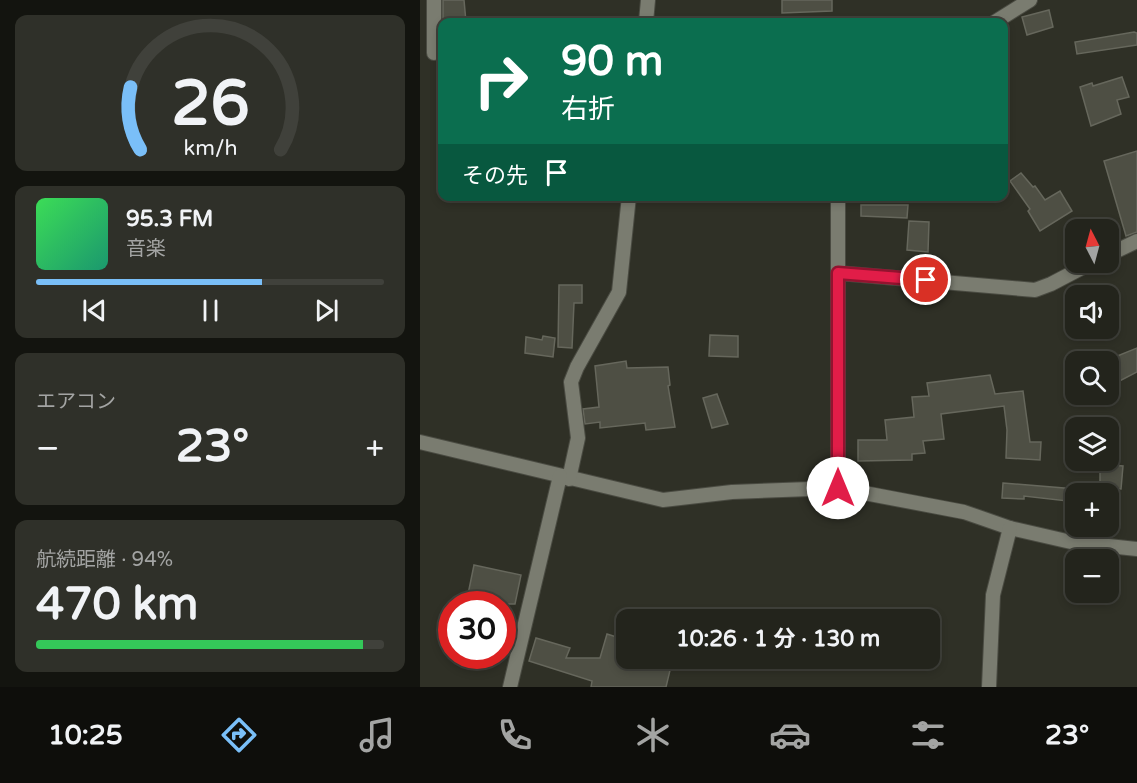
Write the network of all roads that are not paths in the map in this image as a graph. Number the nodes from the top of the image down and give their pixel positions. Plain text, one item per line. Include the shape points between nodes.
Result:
1 (434, 0) edge
2 (648, 0) edge
3 (1029, 0) edge
4 (646, 18) edge
5 (1001, 18) edge
6 (432, 53) edge
7 (627, 201) edge
8 (838, 201) edge
9 (1137, 241) edge
10 (1119, 250) edge
11 (838, 273) junction
12 (1072, 273) edge
13 (420, 442) edge
14 (565, 477) junction
15 (838, 488) junction
16 (1010, 528) junction
17 (1137, 549) edge
18 (510, 687) edge
19 (989, 687) edge

1 - 6 street
2 - 4 street
3 - 5 street
7 - 14 street via 618,291 571,382 578,438
8 - 11 street
9 - 10 street
11 - 12 street via 1035,290
11 - 15 street
13 - 14 street
14 - 15 street via 663,500 732,492
14 - 18 street
15 - 16 street via 964,512
16 - 17 street via 1071,542
16 - 19 street via 993,595

